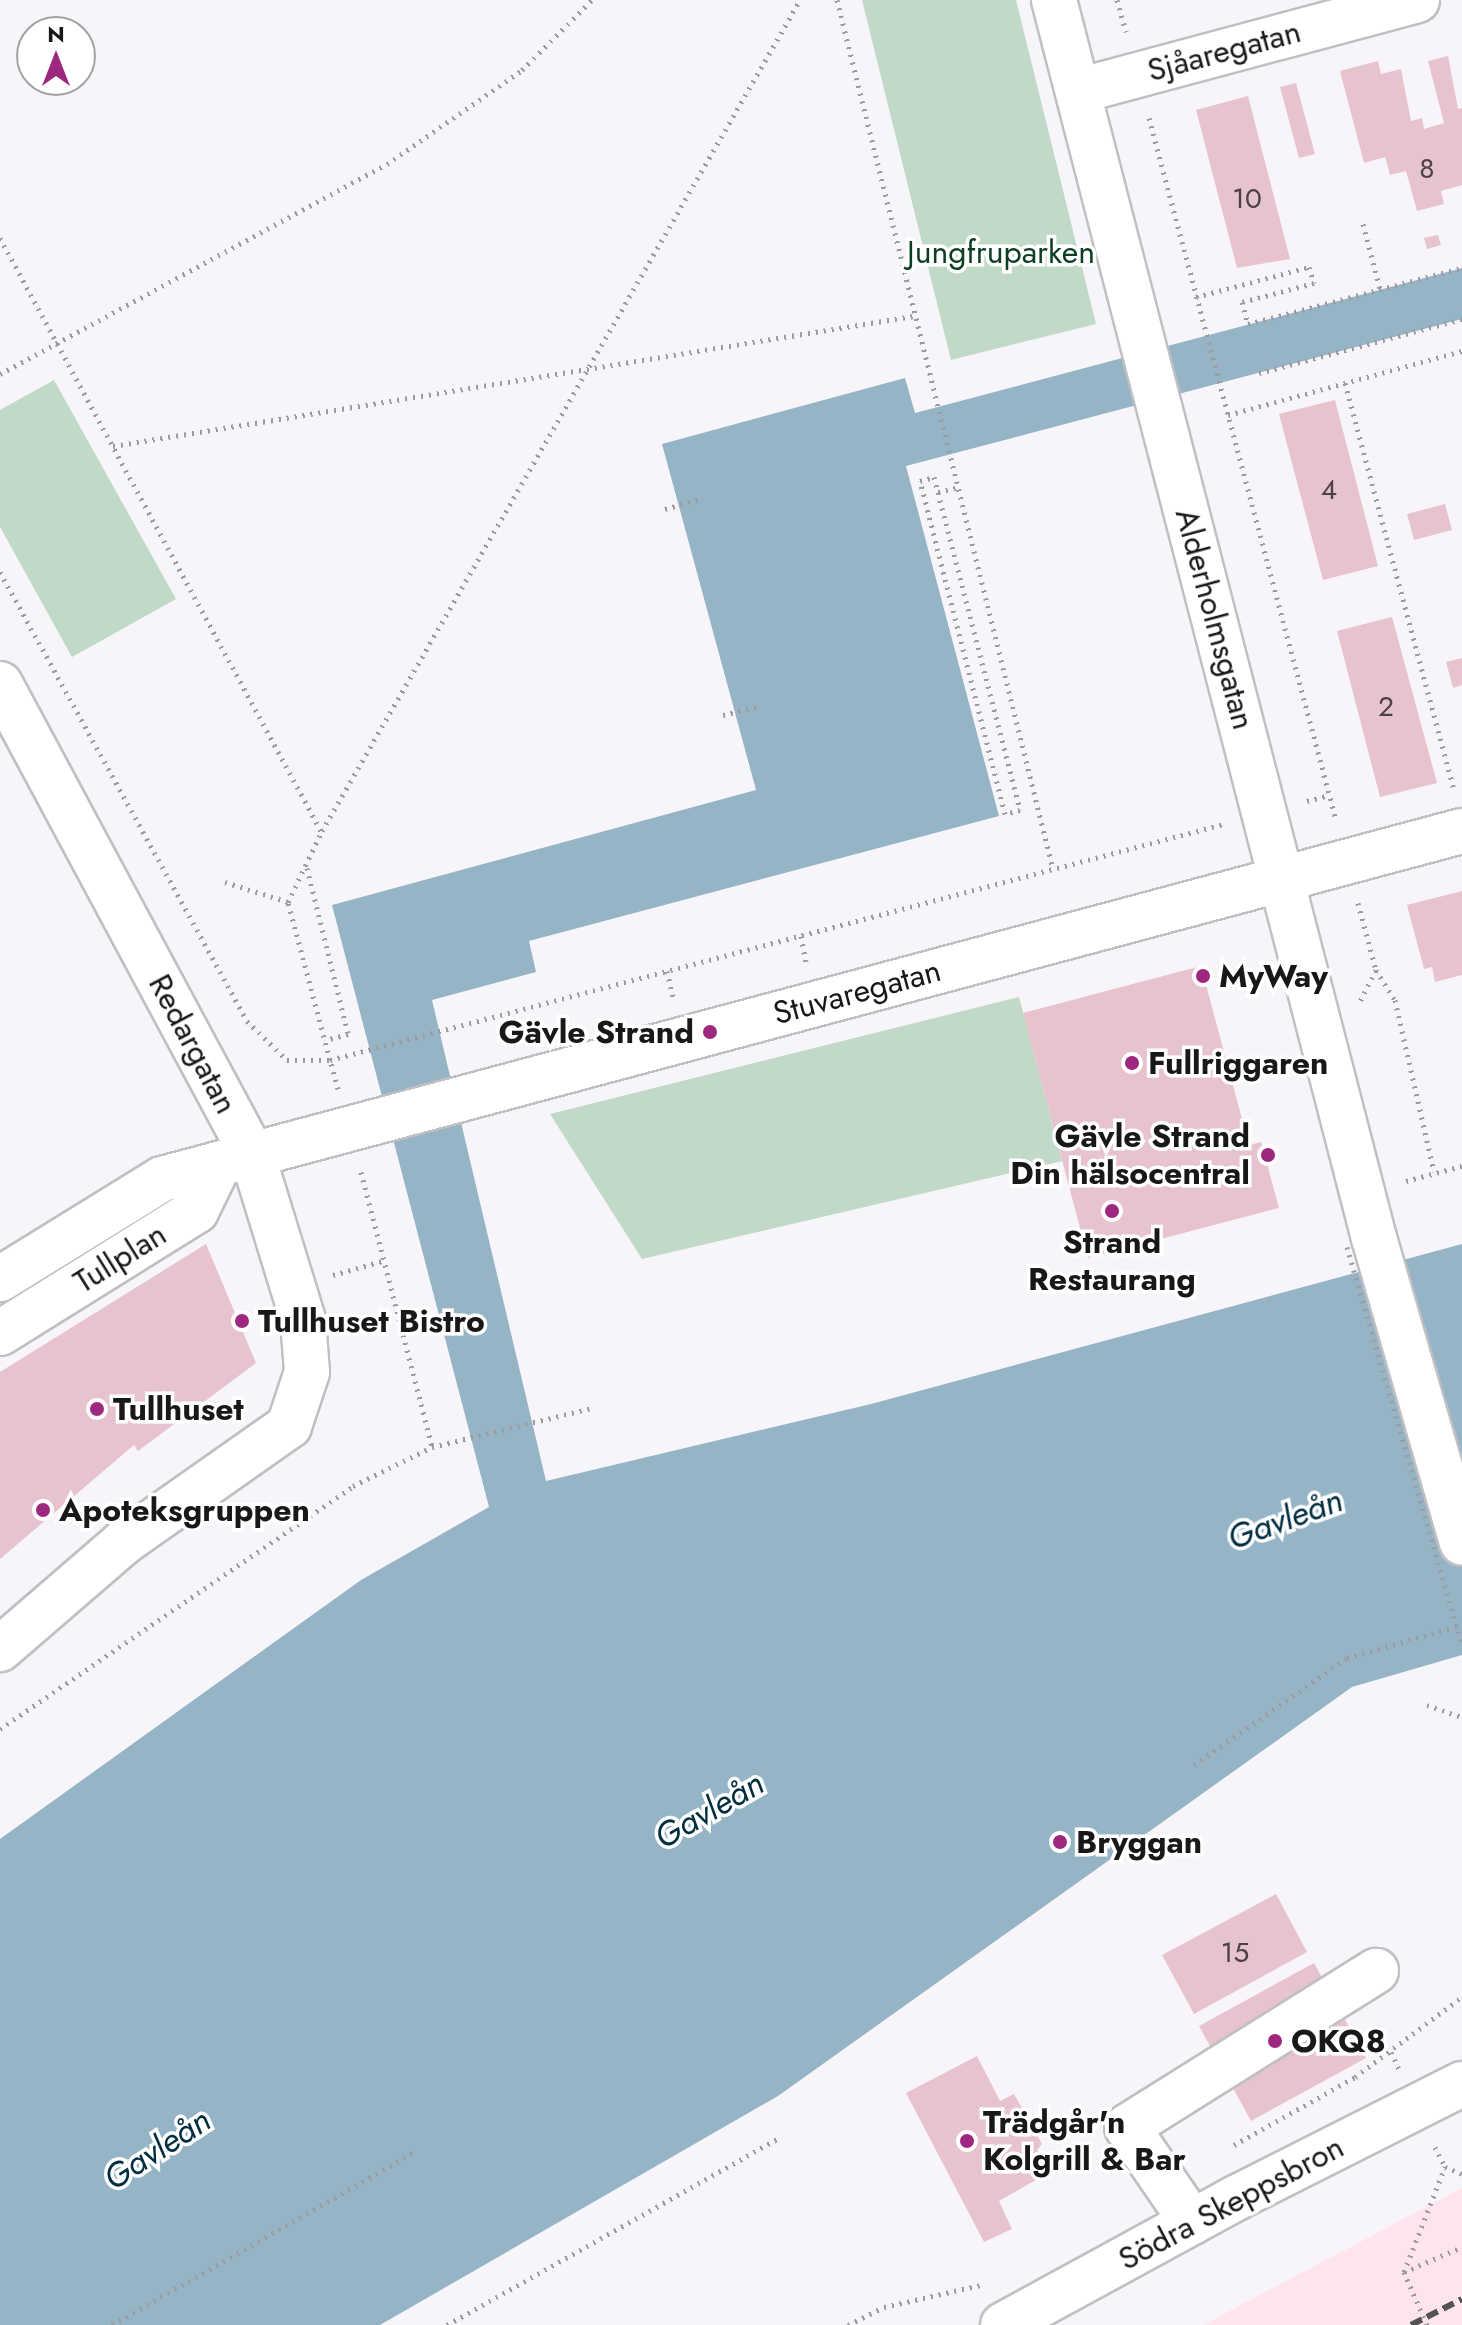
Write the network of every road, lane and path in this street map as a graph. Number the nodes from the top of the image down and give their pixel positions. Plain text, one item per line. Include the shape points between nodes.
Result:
1 (592, 0) edge
2 (800, 0) edge
3 (837, 0) edge
4 (1054, 0) edge
5 (1117, 0) edge
6 (1417, 0) edge
7 (1137, 74) junction
8 (1078, 91) junction
9 (1363, 224) dead end
10 (0, 238) edge
11 (1462, 268) edge
12 (1380, 289) junction
13 (1196, 297) junction
14 (914, 316) junction
15 (1462, 319) edge
16 (56, 341) junction
17 (1462, 351) edge
18 (584, 370) junction
19 (1259, 373) dead end
20 (0, 374) edge
21 (1345, 383) junction
22 (1228, 415) junction
23 (113, 446) junction
24 (956, 488) junction
25 (938, 492) junction
26 (700, 499) dead end
27 (665, 509) dead end
28 (0, 572) edge
29 (0, 684) edge
30 (758, 706) dead end
31 (723, 715) dead end
32 (1329, 795) junction
33 (1266, 812) junction
34 (1460, 817) edge
35 (322, 831) junction
36 (1347, 861) junction
37 (306, 867) junction
38 (1053, 869) junction
39 (1281, 879) junction
40 (225, 882) dead end
41 (288, 902) junction
42 (801, 936) junction
43 (1376, 970) junction
44 (809, 974) dead end
45 (1362, 1019) dead end
46 (325, 1040) junction
47 (330, 1060) junction
48 (358, 1126) junction
49 (236, 1159) junction
50 (1402, 1166) dead end
51 (1462, 1166) edge
52 (1434, 1172) junction
53 (1406, 1181) junction
54 (1410, 1194) dead end
55 (1360, 1242) junction
56 (0, 1279) edge
57 (0, 1333) edge
58 (592, 1408) dead end
59 (432, 1447) junction
60 (1462, 1543) edge
61 (1462, 1625) edge
62 (1462, 1645) edge
63 (0, 1649) edge
64 (1427, 1705) dead end
65 (1462, 1717) edge
66 (0, 1729) edge
67 (1194, 1765) dead end
68 (1376, 1971) dead end
69 (1462, 2084) edge
70 (779, 2138) dead end
71 (416, 2151) dead end
72 (1462, 2174) edge
73 (1192, 2222) junction
74 (1462, 2247) edge
75 (1404, 2272) junction
76 (1054, 2313) edge
77 (112, 2325) edge
78 (447, 2325) edge
79 (1003, 2325) edge
80 (1427, 2325) edge

1 - 16 path via 522,70 387,164
2 - 18 path
3 - 14 path
4 - 8 street, Alderholmsgatan
5 - 7 path
6 - 7 street, Sjåaregatan
7 - 8 street, Sjåaregatan
7 - 13 path
8 - 33 street, Alderholmsgatan
9 - 12 path
10 - 16 path
11 - 12 path
12 - 13 path via 1248,324 1242,302 1314,283 1309,267
13 - 22 path
14 - 18 path
14 - 24 path
15 - 19 path
16 - 20 path
16 - 23 path
17 - 21 path
18 - 23 path
18 - 35 path
21 - 22 path
21 - 34 path
22 - 32 path
23 - 35 path
24 - 25 path
24 - 38 path
25 - 25 path via 1020,810 1005,814 920,481 934,477
26 - 27 path
28 - 47 path via 247,1021 287,1060
29 - 49 street, Redargatan
30 - 31 path
32 - 33 path
32 - 36 path
33 - 38 path
33 - 39 street, Alderholmsgatan
34 - 36 street, Stuvaregatan
35 - 37 path
36 - 39 street, Stuvaregatan
36 - 43 path
37 - 41 path
37 - 46 path via 348,1034
38 - 42 path
39 - 48 street, Stuvaregatan
39 - 55 street, Alderholmsgatan
40 - 41 path
41 - 46 path
42 - 44 path
42 - 47 path
43 - 45 path via 1358,1005
43 - 52 path via 1395,1000
46 - 47 path
47 - 48 path
48 - 49 street, Stuvaregatan
48 - 59 path
49 - 56 street, Stuvaregatan via 162,1179
49 - 57 street, Tullplan via 196,1211
49 - 63 street, Redargatan via 303,1320 307,1372 289,1426 124,1542
50 - 53 path
51 - 52 path
52 - 53 path
53 - 54 path
55 - 60 street, Alderholmsgatan
55 - 62 path, bridge
58 - 59 path
59 - 66 path via 353,1486
61 - 67 path via 1347,1658
64 - 65 path
68 - 73 street via 1127,2127
69 - 73 street, Södra Skeppsbron
70 - 78 path
71 - 77 path
72 - 75 path via 1445,2167
73 - 76 street, Södra Skeppsbron
74 - 75 path
75 - 80 path
76 - 79 street, Södra Skeppsbron

